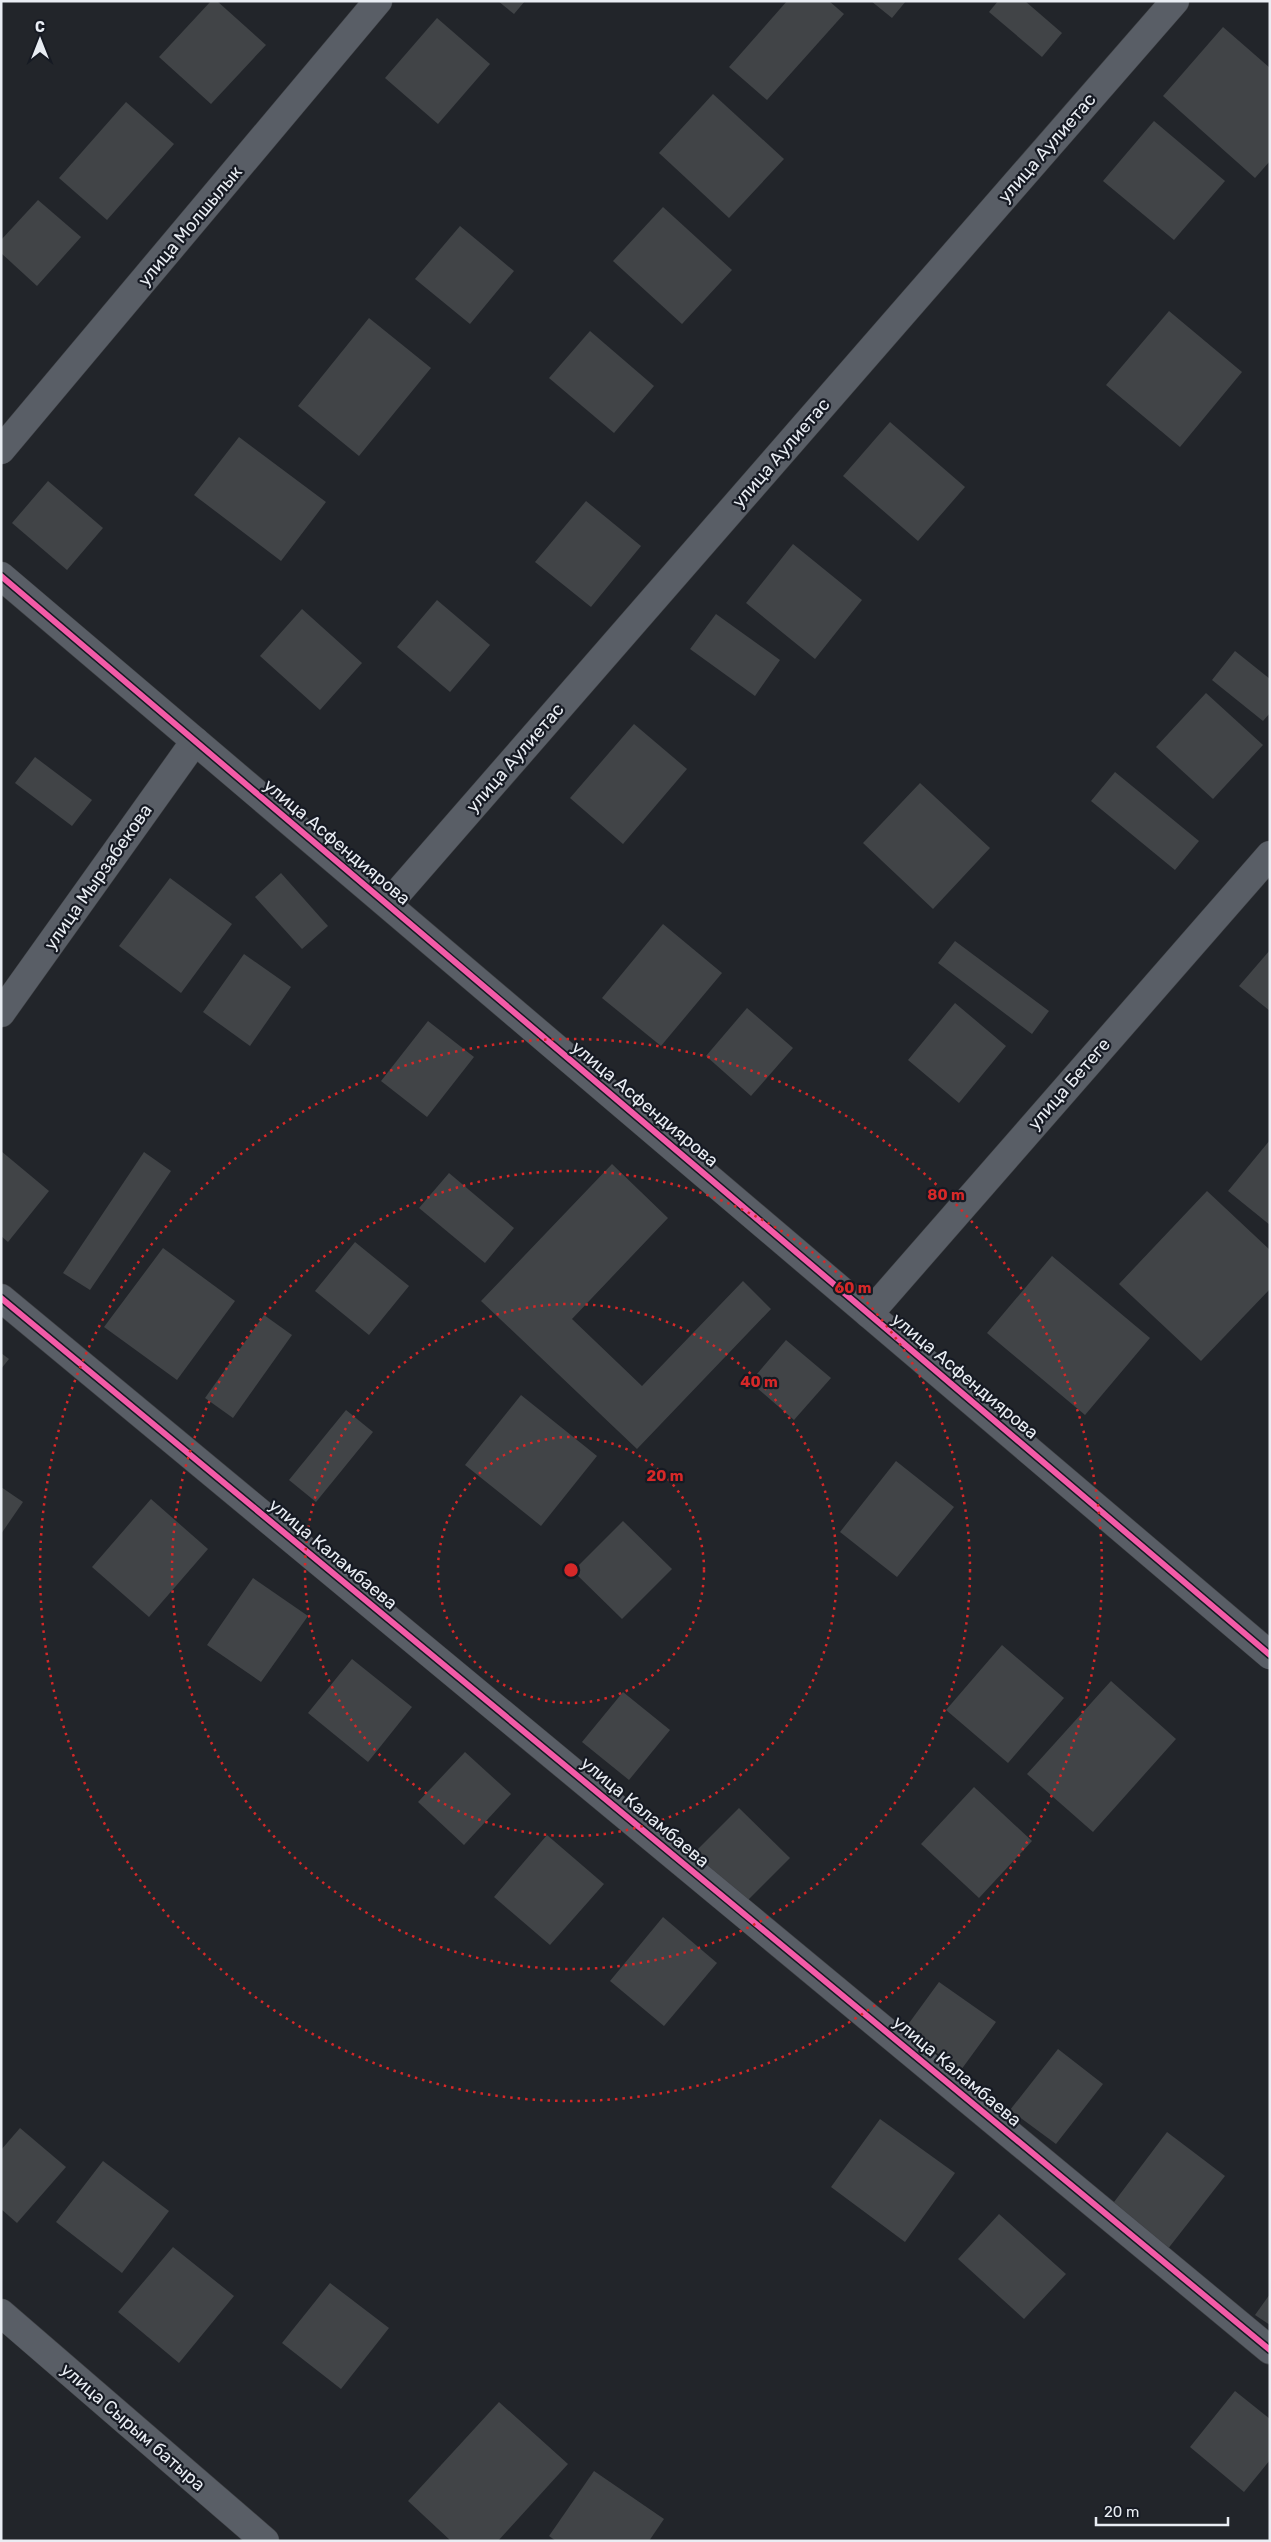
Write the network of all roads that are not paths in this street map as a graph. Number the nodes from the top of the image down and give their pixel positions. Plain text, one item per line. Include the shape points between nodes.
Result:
1 (378, 1) edge
2 (1175, 1) edge
3 (1, 450) edge
4 (1, 576) edge
5 (195, 741) junction
6 (1270, 855) edge
7 (388, 904) junction
8 (1, 1013) edge
9 (1, 1298) edge
10 (869, 1314) junction
11 (1270, 1655) edge
12 (1, 2314) edge
13 (1270, 2350) edge
14 (264, 2541) edge

1 - 3 street, улица Молшылык
2 - 7 street, улица Аулиетас
4 - 5 street, улица Асфендиярова
5 - 7 street, улица Асфендиярова
5 - 8 street, улица Мырзабекова
6 - 10 street, улица Бетеге
7 - 10 street, улица Асфендиярова
9 - 13 street, улица Каламбаева
10 - 11 street, улица Асфендиярова
12 - 14 street, улица Сырым батыра

